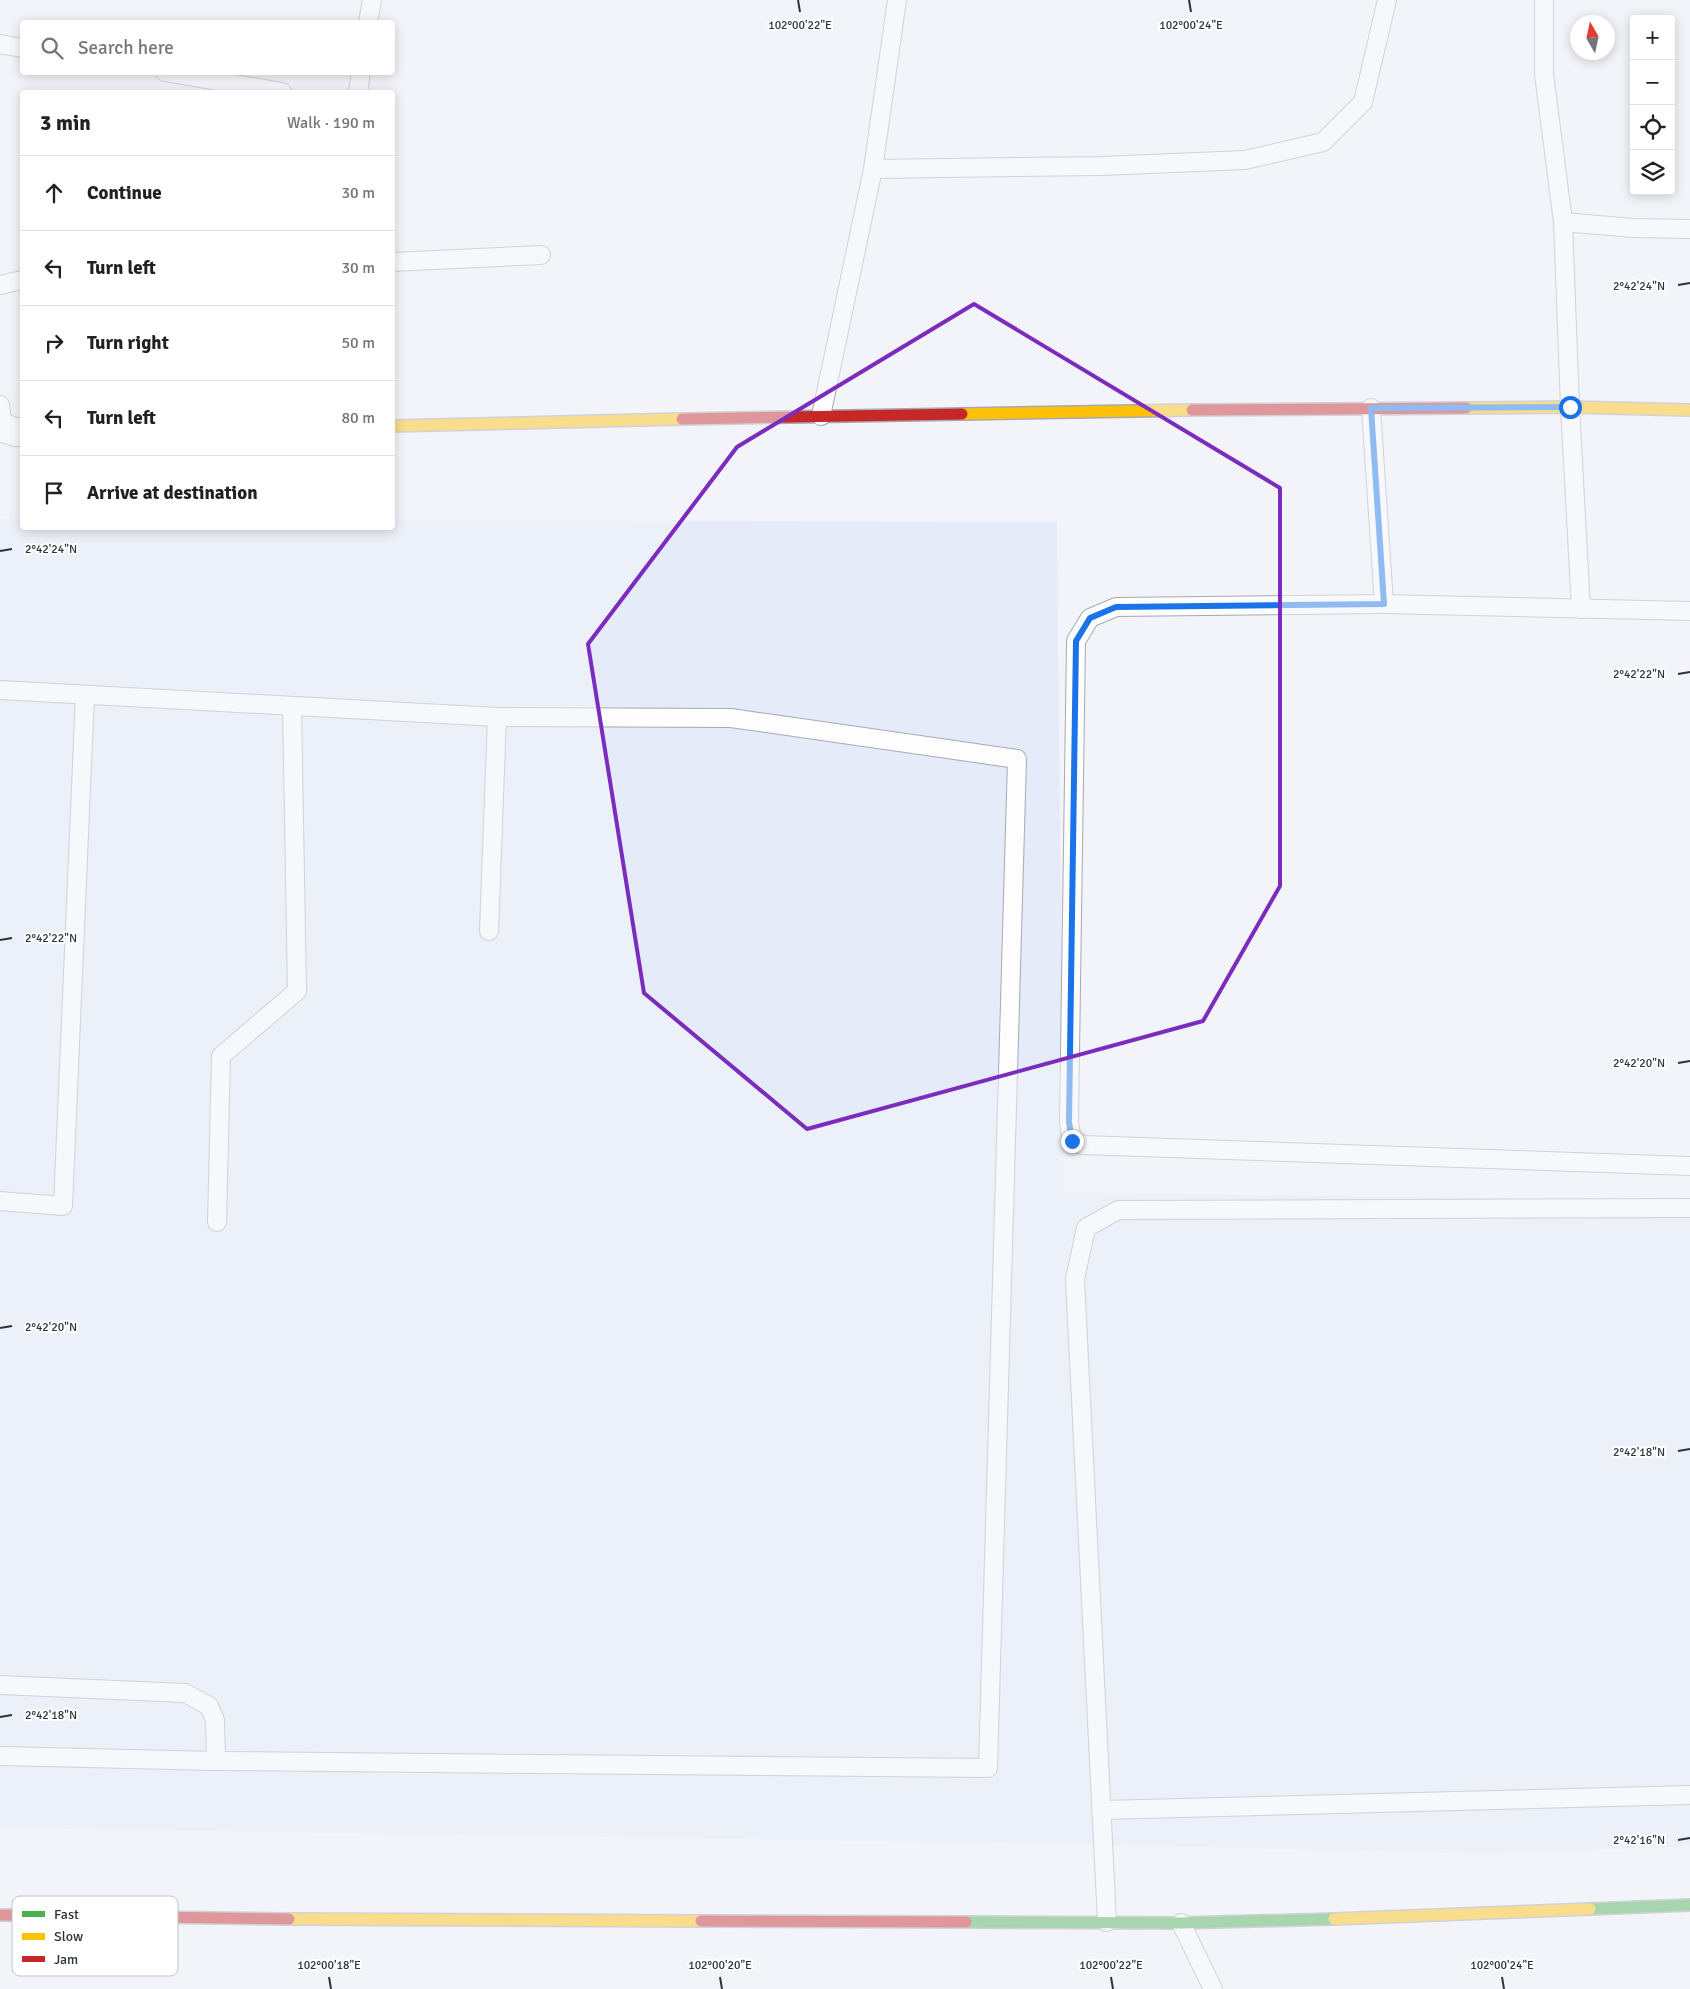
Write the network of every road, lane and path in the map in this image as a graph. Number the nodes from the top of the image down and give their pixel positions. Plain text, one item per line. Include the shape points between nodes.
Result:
1 (372, 0) edge
2 (897, 0) edge
3 (1387, 0) edge
4 (1544, 0) edge
5 (368, 20) edge
6 (0, 44) edge
7 (20, 48) edge
8 (183, 75) edge
9 (361, 75) edge
10 (270, 90) edge
11 (358, 90) edge
12 (873, 169) junction
13 (1564, 222) junction
14 (1690, 229) edge
15 (541, 255) dead end
16 (395, 262) edge
17 (20, 280) edge
18 (0, 285) edge
19 (1570, 407) junction
20 (1371, 408) junction
21 (1690, 410) edge
22 (821, 416) junction
23 (395, 426) edge
24 (1384, 604) junction
25 (1581, 609) junction
26 (1690, 611) edge
27 (0, 690) edge
28 (85, 694) junction
29 (292, 706) junction
30 (497, 718) junction
31 (489, 931) dead end
32 (1690, 1166) edge
33 (0, 1201) edge
34 (1690, 1208) edge
35 (217, 1222) dead end
36 (0, 1685) edge
37 (0, 1756) edge
38 (216, 1761) junction
39 (1690, 1795) edge
40 (1102, 1810) junction
41 (1690, 1905) edge
42 (178, 1918) edge
43 (1107, 1922) junction
44 (1181, 1923) junction
45 (1213, 1989) edge

1 - 5 lane
2 - 12 lane
3 - 12 lane via 1363,102 1323,142 1245,160 1101,166
4 - 13 lane via 1544,74
6 - 7 lane
8 - 10 lane
9 - 11 lane
12 - 22 lane
13 - 14 lane
13 - 19 lane
15 - 16 lane
17 - 18 lane
19 - 20 street
19 - 21 street
19 - 25 lane
20 - 22 street
20 - 24 lane
22 - 23 street
24 - 25 lane
24 - 32 lane via 1116,607 1090,618 1076,641 1069,1122 1072,1141 1083,1145
25 - 26 lane
27 - 28 lane
28 - 29 lane
28 - 33 lane via 63,1206
29 - 30 lane
29 - 35 lane via 297,991 221,1056
30 - 31 lane
30 - 38 lane via 731,718 1017,759 988,1768
34 - 40 lane via 1118,1210 1086,1228 1075,1279
36 - 38 lane via 185,1693 209,1706 216,1720
37 - 38 lane
39 - 40 lane
40 - 43 lane
41 - 44 street
42 - 43 street
43 - 44 street
44 - 45 lane

